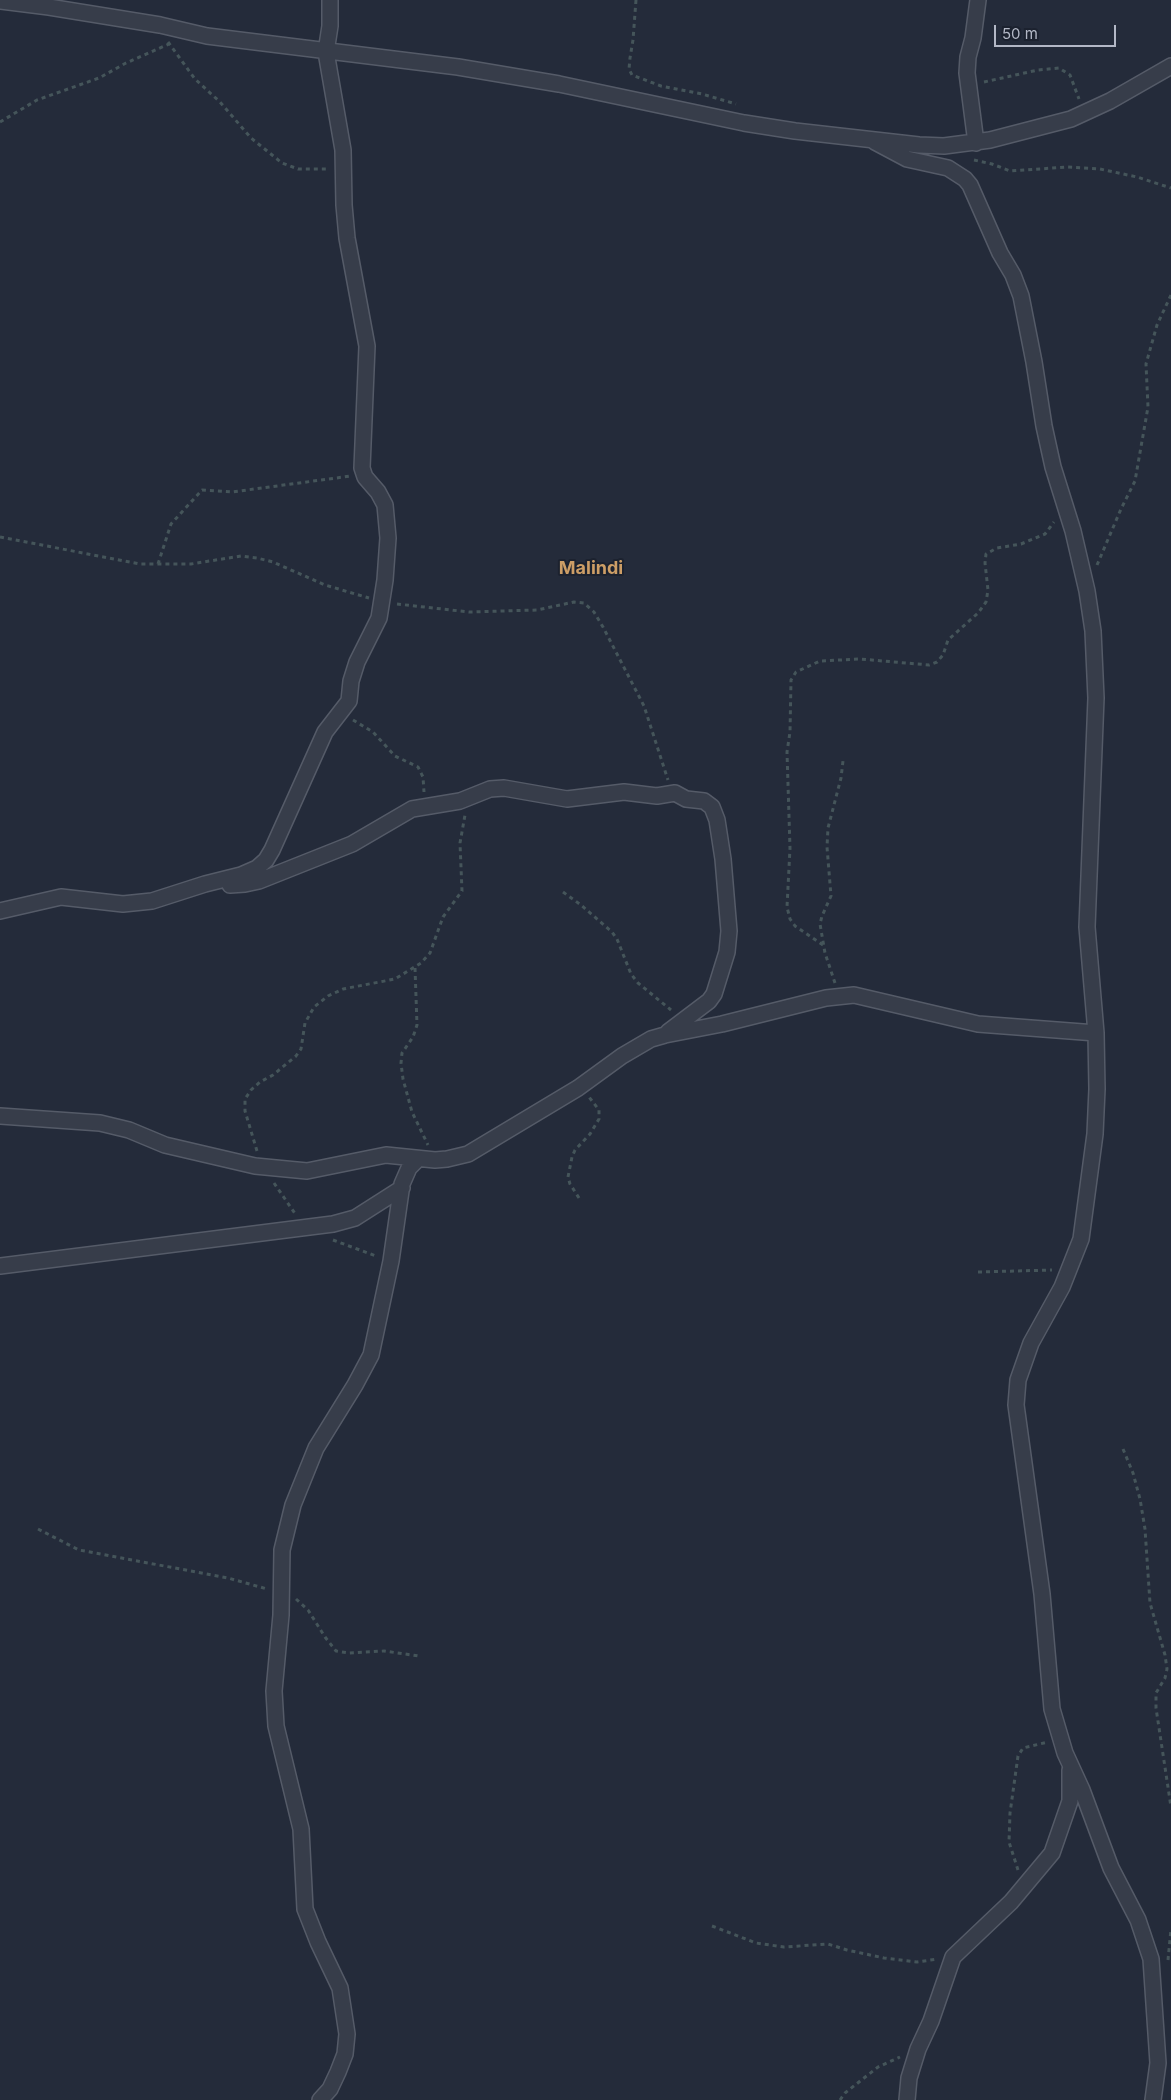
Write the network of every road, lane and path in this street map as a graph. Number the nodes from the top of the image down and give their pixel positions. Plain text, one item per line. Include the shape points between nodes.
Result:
1 (330, 0) edge
2 (636, 0) edge
3 (978, 0) edge
4 (0, 1) edge
5 (160, 25) junction
6 (169, 44) junction
7 (326, 52) junction
8 (1171, 66) edge
9 (968, 85) junction
10 (743, 107) dead end
11 (1084, 114) junction
12 (0, 122) edge
13 (983, 141) junction
14 (876, 142) junction
15 (974, 160) junction
16 (344, 169) junction
17 (970, 185) junction
18 (1171, 188) edge
19 (1171, 295) edge
20 (364, 474) junction
21 (1064, 502) junction
22 (0, 537) edge
23 (158, 564) junction
24 (1087, 591) junction
25 (382, 602) junction
26 (349, 700) junction
27 (843, 761) dead end
28 (674, 793) junction
29 (467, 799) junction
30 (433, 804) junction
31 (213, 882) junction
32 (563, 892) dead end
33 (0, 911) edge
34 (823, 945) junction
35 (414, 968) junction
36 (845, 995) junction
37 (684, 1020) junction
38 (1096, 1034) junction
39 (665, 1035) junction
40 (580, 1086) junction
41 (0, 1116) edge
42 (418, 1159) junction
43 (435, 1160) junction
44 (265, 1167) junction
45 (402, 1188) junction
46 (579, 1198) dead end
47 (306, 1228) junction
48 (330, 1239) dead end
49 (391, 1261) junction
50 (0, 1266) edge
51 (1068, 1271) junction
52 (978, 1272) dead end
53 (1123, 1449) dead end
54 (38, 1529) dead end
55 (282, 1594) junction
56 (419, 1656) dead end
57 (1060, 1740) junction
58 (1070, 1766) junction
59 (1171, 1808) edge
60 (1019, 1893) junction
61 (712, 1926) dead end
62 (1171, 1929) edge
63 (953, 1957) junction
64 (1168, 1966) dead end
65 (918, 2049) junction
66 (320, 2100) edge
67 (840, 2100) edge
68 (907, 2100) edge
69 (1154, 2100) edge

1 - 7 street
2 - 10 path via 629,69 632,75 661,86 711,96
3 - 9 street via 968,57
4 - 5 street
5 - 6 path
5 - 7 street via 207,36
6 - 12 path via 99,78 37,100
6 - 16 path via 195,79 242,128 282,163 298,169
7 - 14 street via 458,68 568,86 744,123
7 - 16 street
8 - 11 street
9 - 11 path via 1059,68 1070,75
9 - 13 street
11 - 13 street
13 - 14 street via 944,146
13 - 15 path
14 - 17 street via 907,159 948,168
15 - 17 path
15 - 18 path via 1010,171 1068,167 1100,169 1137,176
16 - 20 street via 347,238 367,346
17 - 21 street via 1020,296 1044,426
19 - 24 path via 1157,325 1146,364 1148,408 1135,482 1120,509
20 - 23 path via 232,492 202,490 171,524
20 - 25 street via 383,501 387,516 388,556
21 - 24 street
21 - 34 path via 1045,534 986,554 988,590 983,607 948,640 937,662 929,665 820,661 796,672 791,680 791,723 786,765 790,848 787,907 795,926
22 - 23 path via 122,561
23 - 25 path via 191,564 240,556 258,558 325,585
24 - 38 street via 1093,631 1096,698 1087,927
25 - 26 street via 376,624 356,662
25 - 28 path via 469,612 537,610 584,603 603,626 644,706
26 - 30 path via 349,713 354,722 373,732 395,756 418,767 425,796
26 - 31 street via 325,732 266,860 247,873
27 - 34 path via 828,828 832,896 820,924
28 - 29 street via 657,796 624,792 568,799 495,788
28 - 37 street via 686,799 704,801 715,814 723,859 728,922 727,952 714,994 702,1008
29 - 30 street
29 - 35 path via 460,843 462,891 443,917 430,953
30 - 31 street via 412,809 352,844 259,881 226,885
31 - 33 street via 166,898 138,903 61,897
32 - 37 path via 612,932 638,983
34 - 36 path via 834,981
35 - 43 path via 417,1025 402,1053 401,1063 412,1112
35 - 44 path via 395,979 343,989 318,1003 307,1016 301,1049 296,1056 251,1090 245,1099 244,1112
36 - 38 street via 978,1024
36 - 39 street
37 - 39 street
38 - 51 street via 1095,1134 1089,1189 1081,1239
39 - 40 street via 651,1039 622,1056
40 - 43 street via 482,1147 454,1158
40 - 46 path via 598,1107 600,1119 572,1157 568,1177
41 - 44 street via 100,1123 129,1130 165,1145
42 - 43 street
42 - 44 street via 386,1155 307,1172
42 - 45 street via 404,1176
44 - 47 path via 278,1192
45 - 47 street via 355,1218
45 - 49 street
47 - 50 street
48 - 49 path
49 - 55 street via 371,1355 316,1448 293,1505 283,1538
51 - 52 path
51 - 57 street via 1031,1343 1018,1380 1016,1397 1042,1594 1050,1692
53 - 59 path via 1140,1498 1150,1604 1167,1669 1156,1693 1156,1708
54 - 55 path via 79,1550 228,1578
55 - 56 path via 303,1604 336,1650
55 - 66 street via 274,1691 276,1726 302,1829 305,1909 340,1988 346,2027 345,2054 330,2089
57 - 58 street
57 - 60 path via 1023,1748 1018,1756 1009,1842 1018,1869
58 - 60 street via 1070,1801 1052,1853
58 - 69 street via 1111,1868 1138,1920 1151,1959 1158,2063
60 - 63 street
61 - 63 path via 756,1943 784,1947 828,1944 917,1962
62 - 64 path
63 - 65 street
65 - 67 path via 878,2067
65 - 68 street via 909,2078

